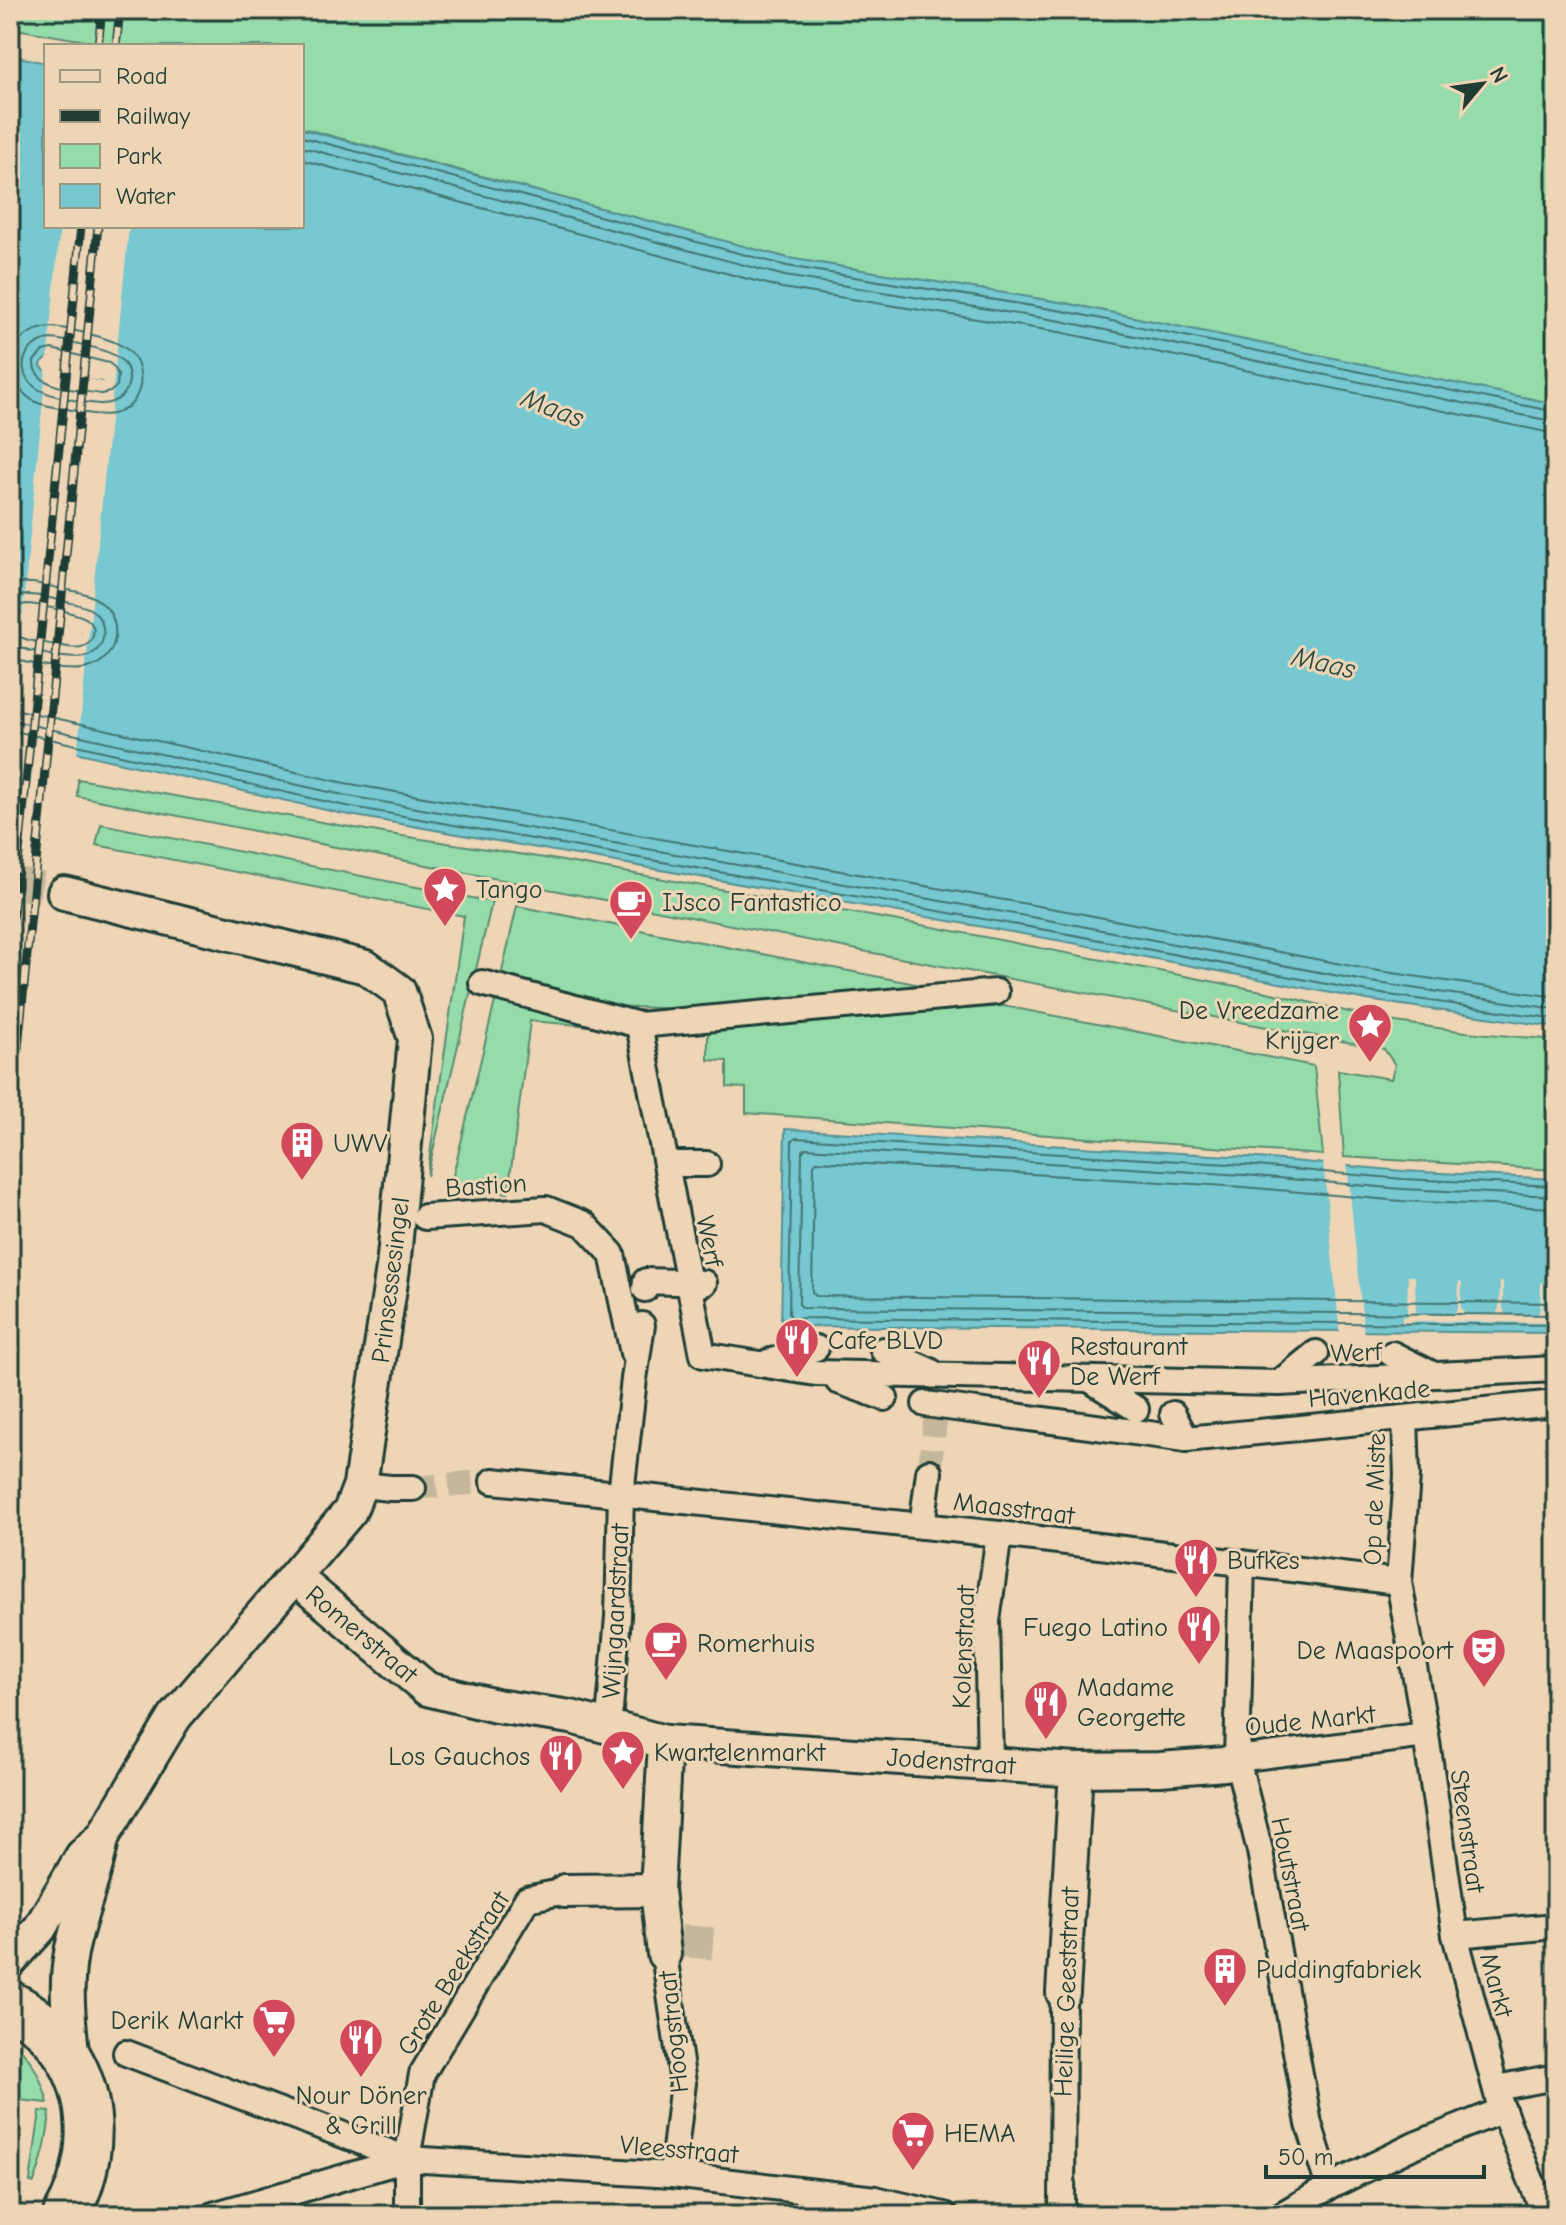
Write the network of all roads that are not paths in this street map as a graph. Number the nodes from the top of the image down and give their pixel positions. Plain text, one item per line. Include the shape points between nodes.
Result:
1 (64, 893) tunnel mouth
2 (482, 983) dead end
3 (996, 992) dead end
4 (639, 1025) junction
5 (666, 1164) junction
6 (707, 1164) dead end
7 (425, 1217) dead end
8 (698, 1282) junction
9 (645, 1289) dead end
10 (642, 1325) dead end
11 (614, 1346) dead end
12 (883, 1350) dead end
13 (1316, 1353) dead end
14 (1392, 1354) dead end
15 (816, 1360) junction
16 (1556, 1369) edge
17 (635, 1373) junction
18 (1436, 1376) junction
19 (943, 1377) junction
20 (1087, 1378) junction
21 (1279, 1383) junction
22 (885, 1398) dead end
23 (1556, 1403) edge
24 (933, 1408) dead end
25 (1136, 1409) dead end
26 (1173, 1414) dead end
27 (1405, 1419) junction
28 (1186, 1439) junction
29 (929, 1472) tunnel mouth
30 (493, 1481) tunnel mouth
31 (360, 1485) junction
32 (413, 1488) tunnel mouth
33 (621, 1494) junction
34 (922, 1526) junction
35 (999, 1534) junction
36 (1242, 1563) junction
37 (295, 1577) junction
38 (1399, 1582) junction
39 (609, 1718) junction
40 (1426, 1735) junction
41 (665, 1742) junction
42 (1237, 1759) junction
43 (990, 1763) junction
44 (1076, 1770) junction
45 (103, 1836) junction
46 (657, 1890) junction
47 (565, 1891) joint
48 (1556, 1926) edge
49 (1455, 1935) junction
50 (669, 1946) joint
51 (10, 1961) edge
52 (1063, 1993) joint
53 (10, 2004) edge
54 (126, 2053) dead end
55 (73, 2064) junction
56 (1556, 2077) edge
57 (1499, 2099) junction
58 (407, 2159) junction
59 (672, 2175) junction
60 (1329, 2187) junction
61 (66, 2215) edge
62 (213, 2215) edge
63 (407, 2215) edge
64 (944, 2215) edge
65 (1062, 2215) edge
66 (1281, 2215) edge
67 (1545, 2215) edge

1 - 31 street, Prinsessesingel via 366,967 399,991 415,1039 414,1054 393,1268
2 - 4 street
3 - 4 street
4 - 5 street, Werf
5 - 6 street
5 - 8 street, Werf
7 - 17 street, Bastion via 546,1209 584,1224 612,1254
8 - 9 street via 646,1281
8 - 15 street, Werf via 703,1355 759,1364
10 - 17 street, Bastion
11 - 17 street
12 - 19 street, Werf
13 - 21 street, Werf
14 - 18 street, Werf
15 - 19 street, Werf
15 - 22 street, Werf
16 - 18 street, Werf
17 - 33 street, Bastion
18 - 21 street, Werf
19 - 20 street, Werf
20 - 21 street, Werf
20 - 25 street
23 - 27 street, Havenkade
24 - 28 street, Havenkade
26 - 28 street
27 - 28 street, Havenkade
27 - 38 street, Op de Miste via 1407,1476
29 - 34 street
30 - 33 street, Maasstraat
31 - 32 street
31 - 37 street, Prinsessesingel via 350,1511
33 - 34 street, Maasstraat
33 - 39 street, Wijngaardstraat
34 - 35 street, Maasstraat
35 - 36 street, Maasstraat
35 - 43 street, Kolenstraat via 987,1621
36 - 38 street, Maasstraat
36 - 42 street, Oude Markt
37 - 39 street, Romerstraat via 427,1689 496,1706
37 - 45 street, Prinsessesingel via 175,1717
38 - 40 street
39 - 41 street
40 - 42 street, Oude Markt
40 - 49 street, Steenstraat
41 - 43 street, Jodenstraat
41 - 46 street
42 - 44 street, Jodenstraat via 1160,1769
42 - 60 street, Houtstraat via 1260,1851 1309,2124
43 - 44 street, Jodenstraat
44 - 52 street, Heilige Geeststraat
45 - 51 street, Prinsessesingel via 82,1856 40,1928
45 - 55 street, Prinsessesingel via 70,1962
46 - 47 street
46 - 50 street, Hoogstraat
47 - 58 street, Grote Beekstraat via 527,1899 422,2074
48 - 49 street, Markt
49 - 57 street, Markt
50 - 59 street, Hoogstraat via 683,2083
52 - 65 street, Heilige Geeststraat
53 - 55 main road via 42,2024
54 - 58 street, Vleesstraat
55 - 61 main road via 89,2133 82,2181
56 - 57 street
57 - 60 street
57 - 67 street, Markt
58 - 59 street, Vleesstraat
58 - 62 street, Vleesstraat
58 - 63 street, Grote Beekstraat
59 - 64 street, Vleesstraat via 875,2199
60 - 66 street

